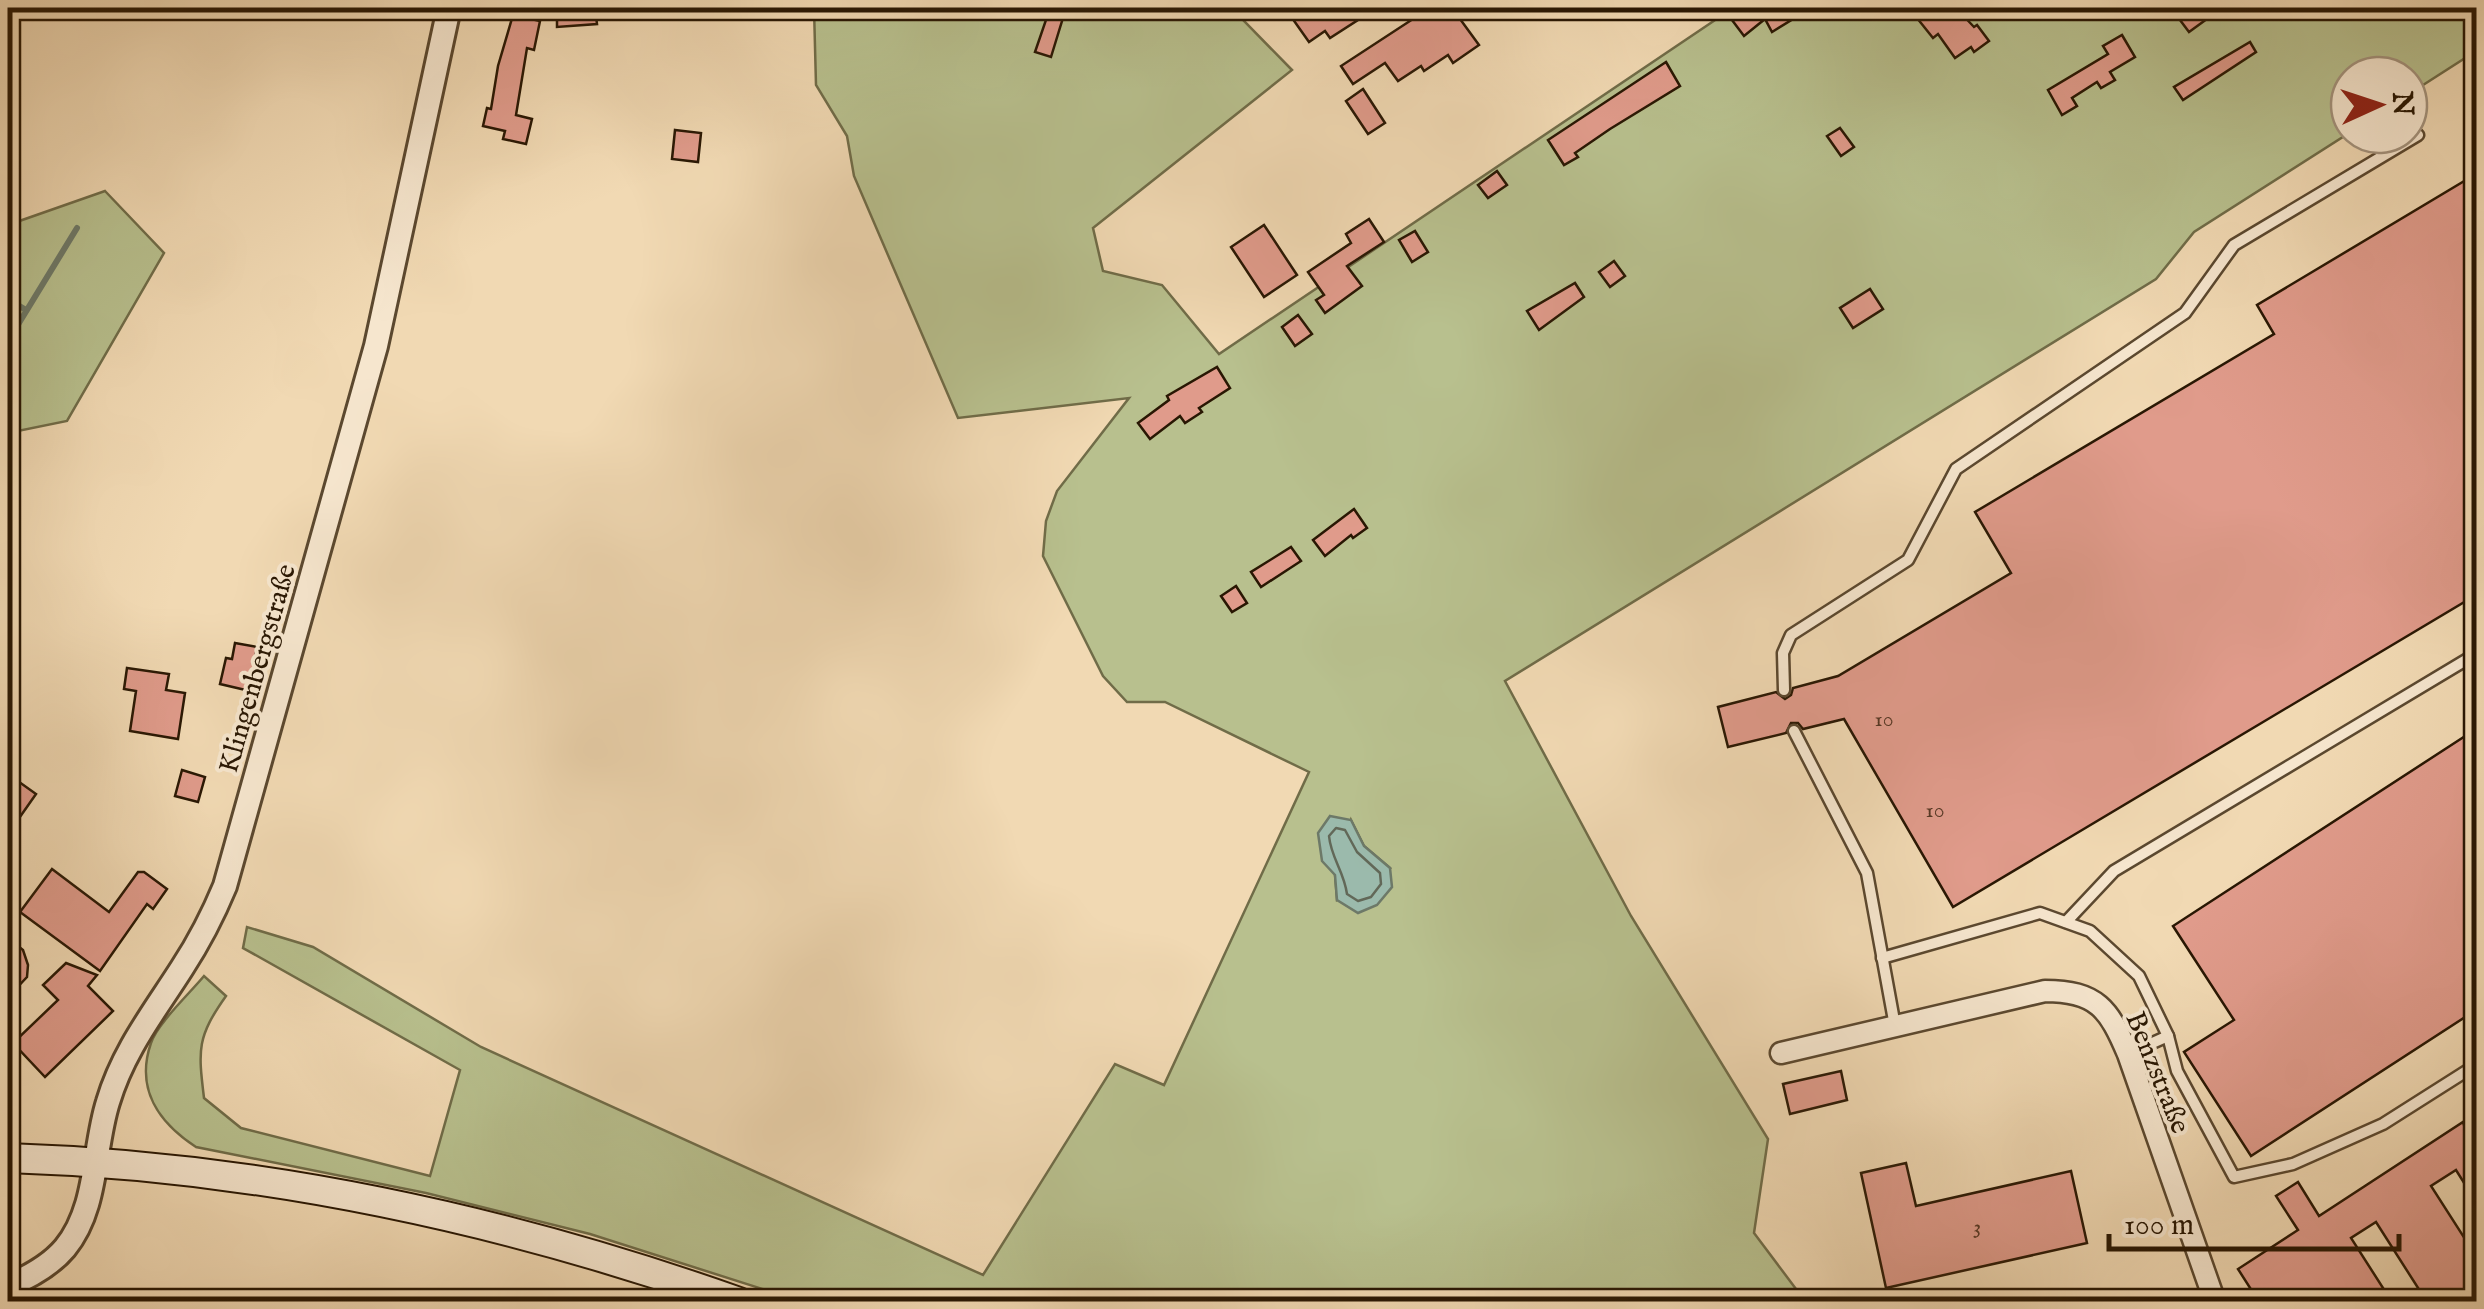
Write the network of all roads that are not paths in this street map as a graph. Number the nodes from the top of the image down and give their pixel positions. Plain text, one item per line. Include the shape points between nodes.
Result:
1 (449, 8) edge
2 (2385, 155) edge
3 (2476, 654) edge
4 (1784, 690) dead end
5 (1794, 731) dead end
6 (2066, 922) junction
7 (1882, 958) junction
8 (1895, 1026) junction
9 (2168, 1036) junction
10 (1781, 1053) dead end
11 (2128, 1054) junction
12 (2476, 1065) edge
13 (8, 1158) edge
14 (96, 1162) junction
15 (8, 1286) edge
16 (740, 1302) edge
17 (2214, 1302) edge

1 - 14 street, Klingenbergstraße via 376,346 225,886 118,1072
2 - 4 lane via 2234,245 2186,313 1956,470 1908,560 1792,635 1783,653
3 - 6 lane via 2114,871
5 - 7 lane via 1867,873
6 - 7 lane via 2040,914
6 - 9 lane via 2090,931 2139,976
7 - 8 lane
8 - 10 street, Benzstraße
8 - 11 street, Benzstraße via 2070,991 2113,1018
9 - 11 lane
9 - 12 lane via 2177,1071 2234,1177 2294,1164 2382,1124
11 - 17 street, Benzstraße
13 - 14 main road
14 - 15 street, Klingenbergstraße via 88,1205 66,1246
14 - 16 main road via 293,1185 454,1215

